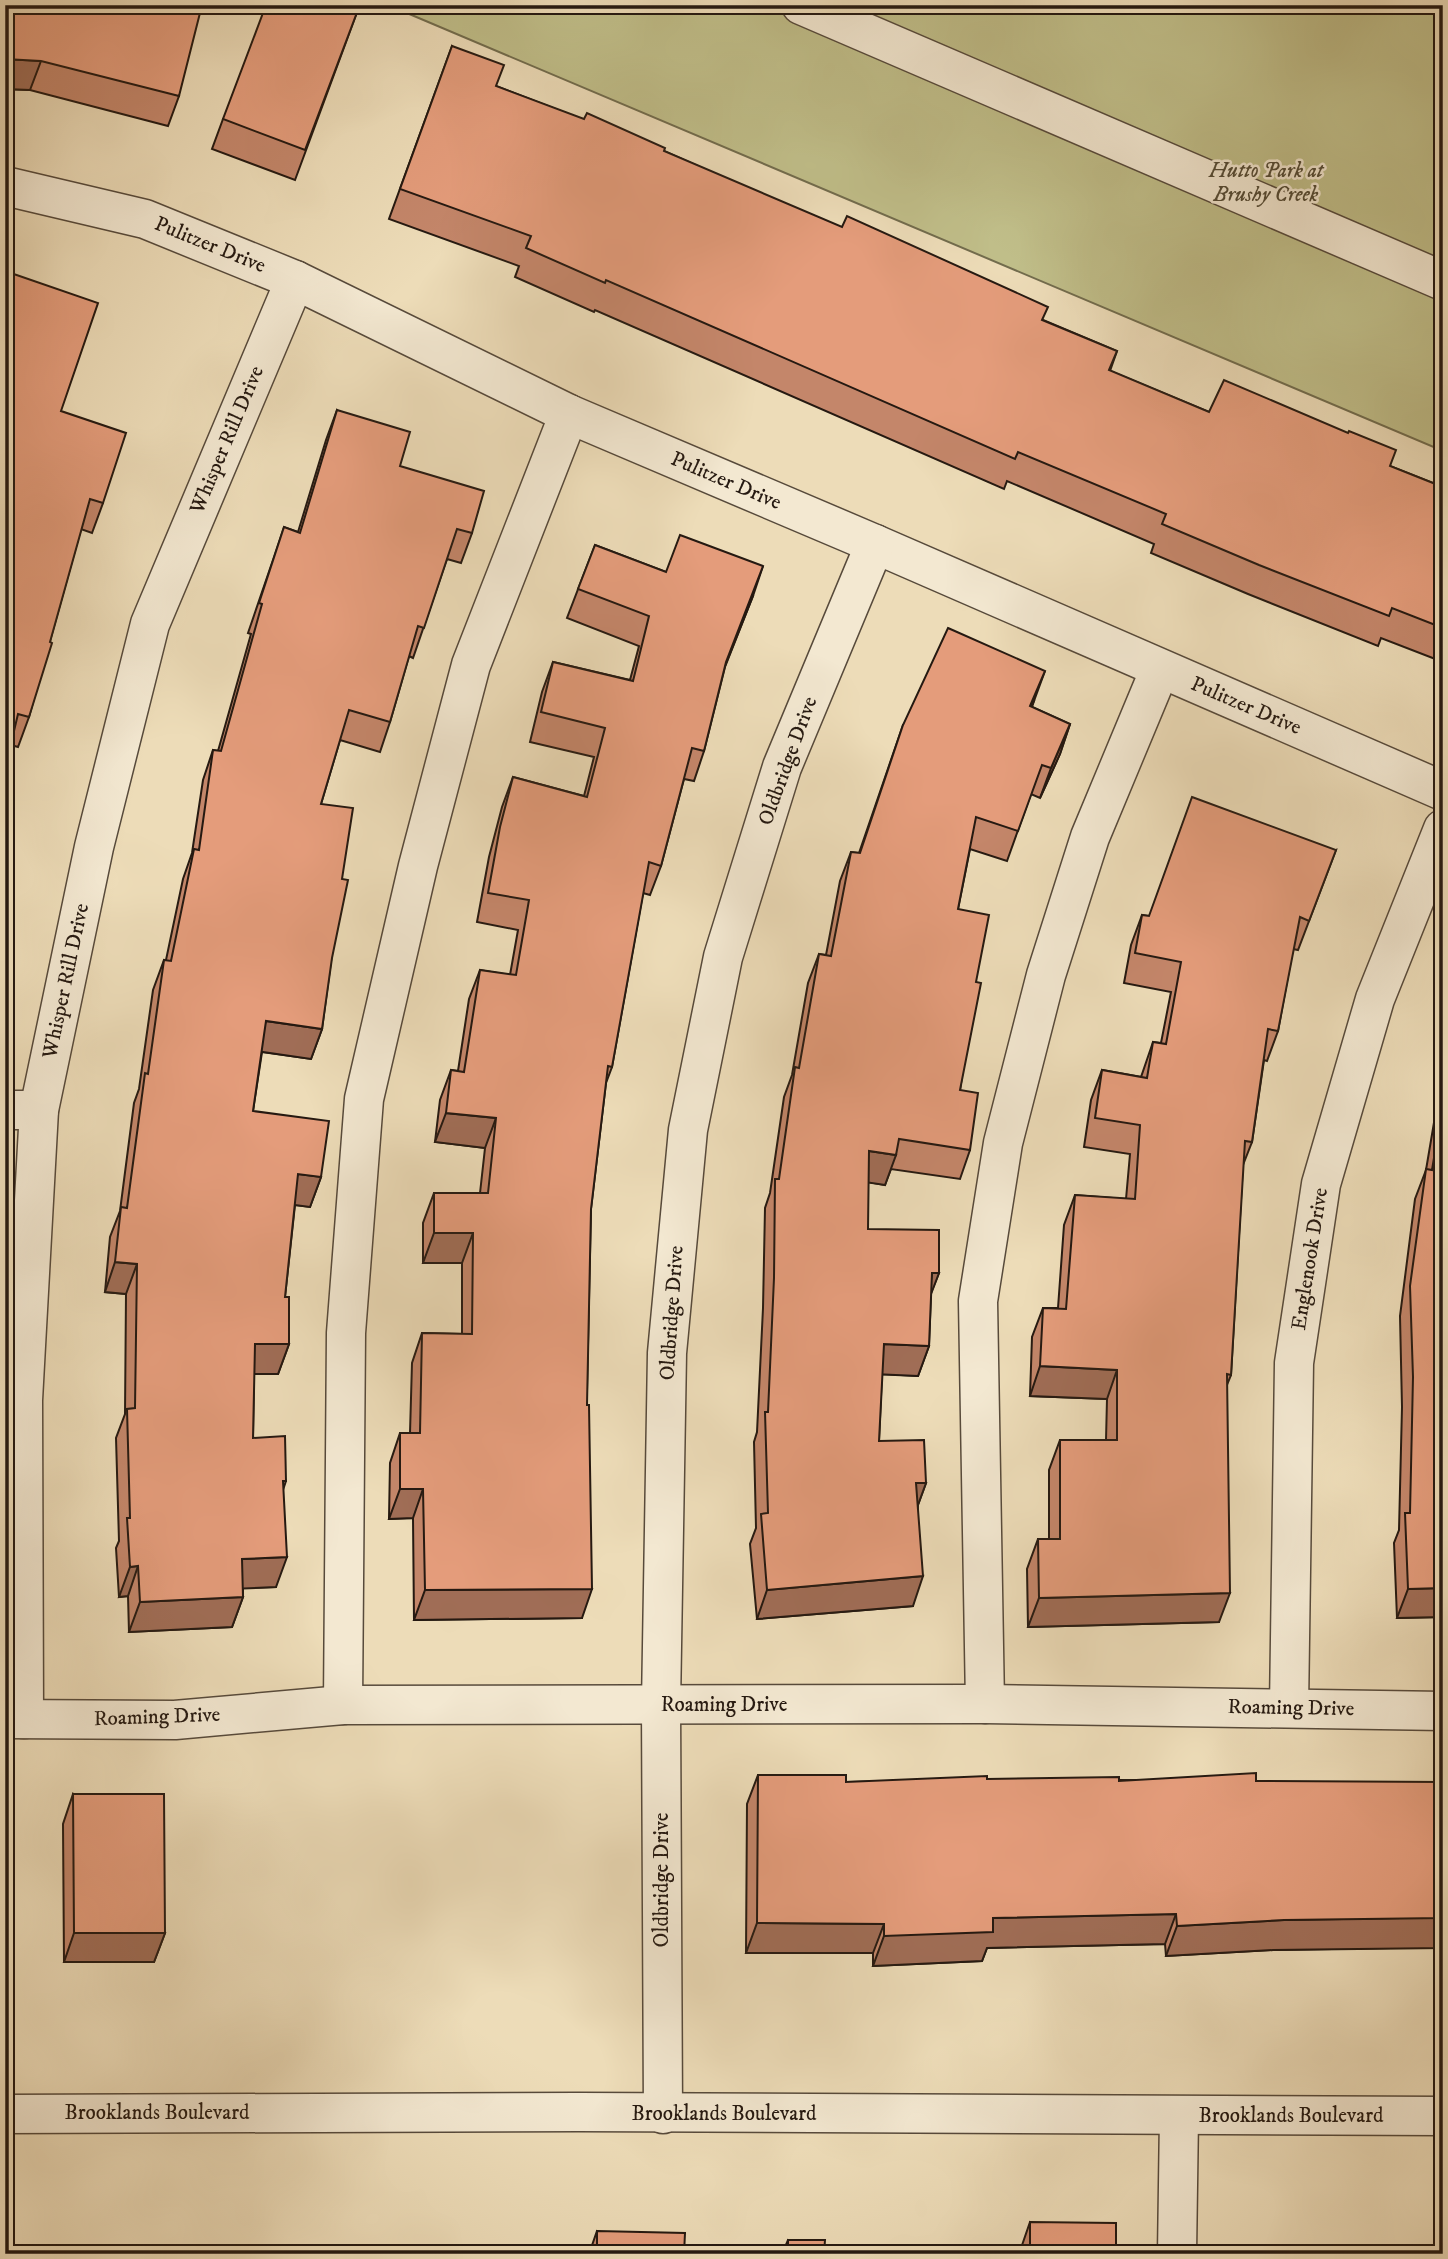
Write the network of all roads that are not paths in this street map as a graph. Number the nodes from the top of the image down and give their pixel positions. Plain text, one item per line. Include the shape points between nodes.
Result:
1 (803, 6) edge
2 (5, 186) edge
3 (295, 280) junction
4 (1443, 281) edge
5 (569, 415) junction
6 (875, 544) junction
7 (1160, 669) junction
8 (1443, 791) edge
9 (1443, 829) edge
10 (22, 1110) edge
11 (14, 1401) edge
12 (985, 1704) junction
13 (344, 1705) junction
14 (661, 1705) junction
15 (1289, 1708) junction
16 (1443, 1711) edge
17 (14, 1719) edge
18 (5, 2114) edge
19 (663, 2114) junction
20 (1179, 2116) junction
21 (1443, 2116) edge
22 (1177, 2254) edge

1 - 4 street
2 - 3 street, Pulitzer Drive via 145,219
3 - 5 street, Pulitzer Drive
3 - 10 street, Whisper Rill Drive via 150,624
5 - 6 street, Pulitzer Drive
5 - 13 street via 471,666 364,1099 346,1333
6 - 7 street, Pulitzer Drive
6 - 14 street, Oldbridge Drive via 782,767 723,957 688,1130 667,1353
7 - 8 street, Pulitzer Drive
7 - 12 street via 1090,837 1046,975 1003,1143 978,1301
9 - 15 street, Englenook Drive via 1375,999 1321,1184 1294,1363
10 - 11 street, Whisper Rill Drive
11 - 17 street, Whisper Rill Drive
12 - 14 street, Roaming Drive
12 - 15 street, Roaming Drive
13 - 14 street, Roaming Drive
13 - 17 street, Roaming Drive via 175,1720
14 - 19 street, Oldbridge Drive
15 - 16 street, Roaming Drive
18 - 19 street, Brooklands Boulevard
19 - 20 street, Brooklands Boulevard
20 - 21 street, Brooklands Boulevard
20 - 22 street

